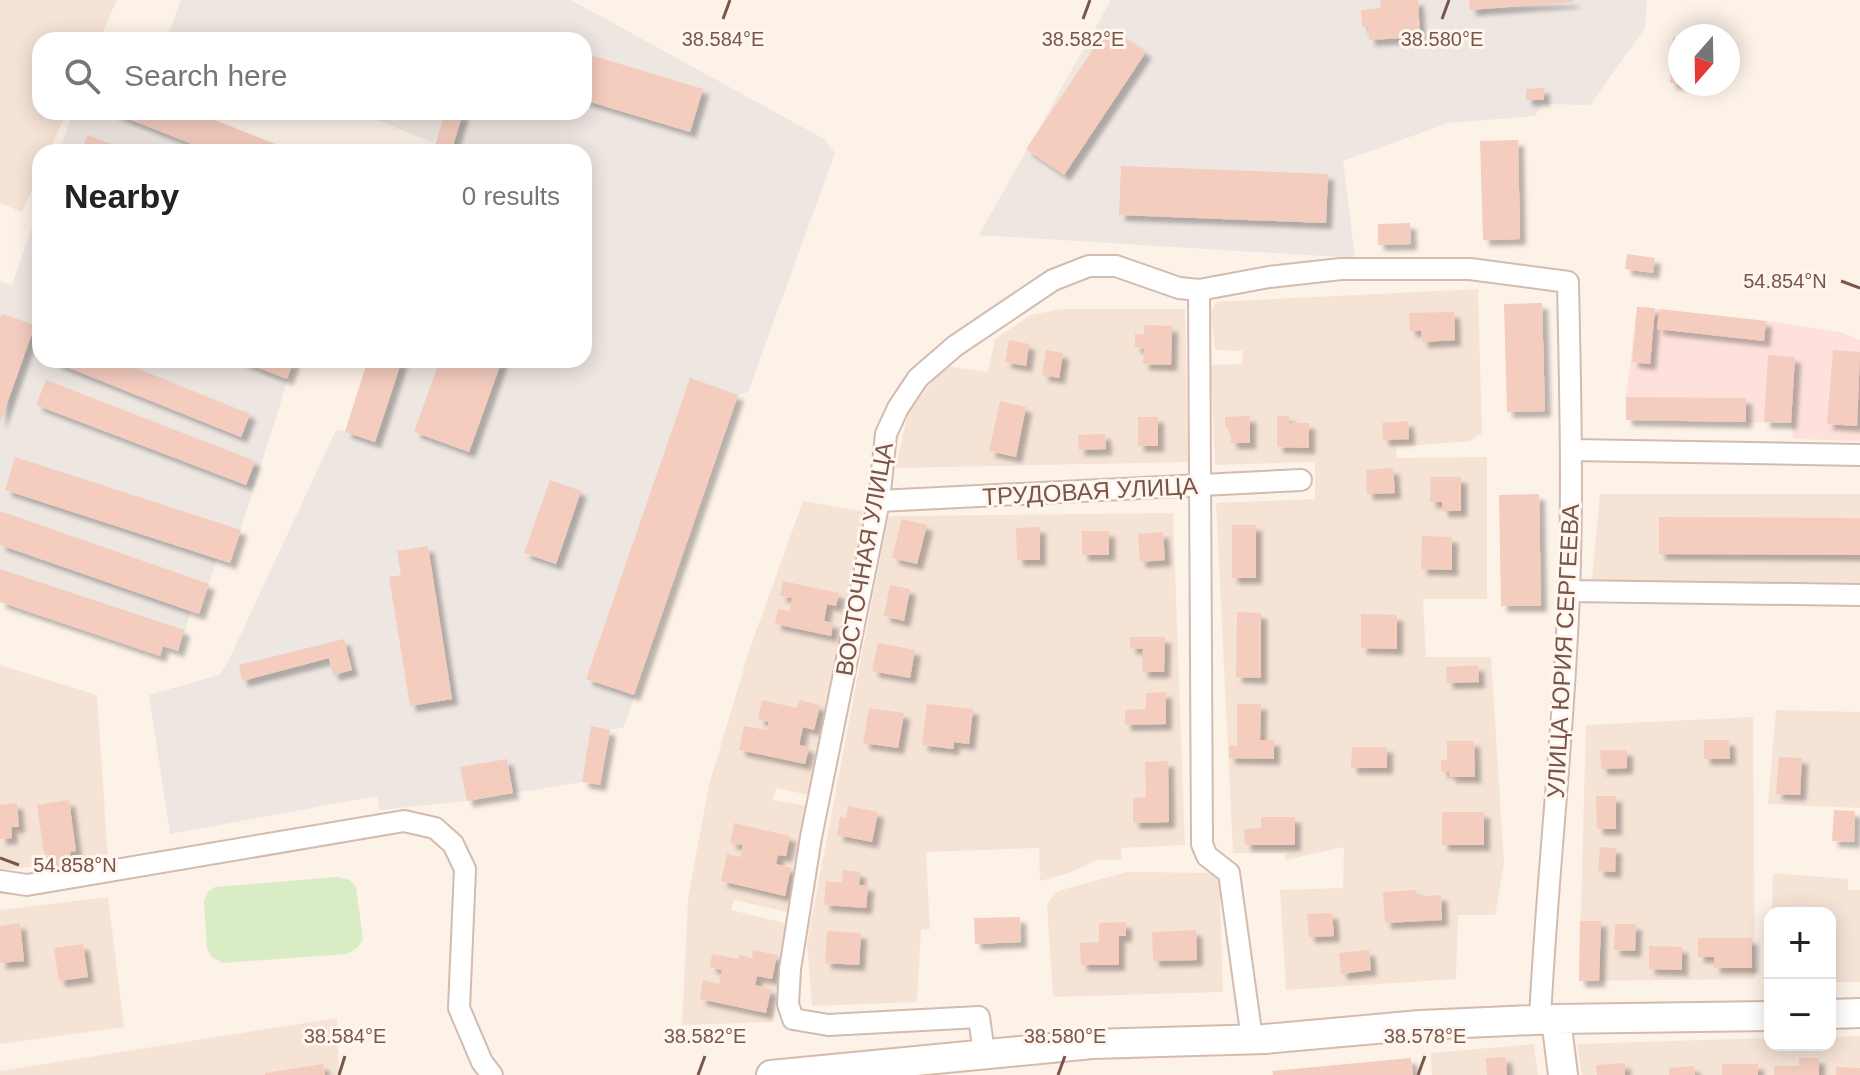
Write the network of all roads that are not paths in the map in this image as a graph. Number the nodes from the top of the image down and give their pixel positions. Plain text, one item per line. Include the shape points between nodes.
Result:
1 (1568, 282) joint
2 (1199, 290) junction
3 (1572, 450) junction
4 (1860, 455) edge
5 (1301, 480) dead end
6 (1199, 486) junction
7 (879, 501) junction
8 (1570, 591) junction
9 (1860, 595) edge
10 (0, 881) edge
11 (1860, 1013) edge
12 (1836, 1014) edge
13 (1764, 1016) edge
14 (1548, 1019) junction
15 (1252, 1039) junction
16 (984, 1053) junction
17 (492, 1075) edge
18 (771, 1075) edge
19 (1563, 1075) edge

1 - 2 street, ВОСТОЧНАЯ УЛИЦА via 1470,269 1341,269
1 - 3 street, УЛИЦА ЮРИЯ СЕРГЕЕВА
2 - 6 street
2 - 7 street, ВОСТОЧНАЯ УЛИЦА via 1116,266 1089,266 1053,280 955,346 918,378 886,434
3 - 4 street
3 - 8 street, УЛИЦА ЮРИЯ СЕРГЕЕВА
5 - 6 street, ТРУДОВАЯ УЛИЦА
6 - 7 street, ТРУДОВАЯ УЛИЦА
6 - 15 street via 1202,844 1207,856 1229,873
7 - 16 street, ВОСТОЧНАЯ УЛИЦА via 811,837 788,1004 793,1019 828,1025 979,1017
8 - 9 street
8 - 14 street, УЛИЦА ЮРИЯ СЕРГЕЕВА
10 - 17 street via 27,885 404,821 435,828 453,844 465,869 459,1008
11 - 12 street
13 - 14 street
14 - 15 street
14 - 19 street, УЛИЦА ЮРИЯ СЕРГЕЕВА
15 - 16 street
16 - 18 street

